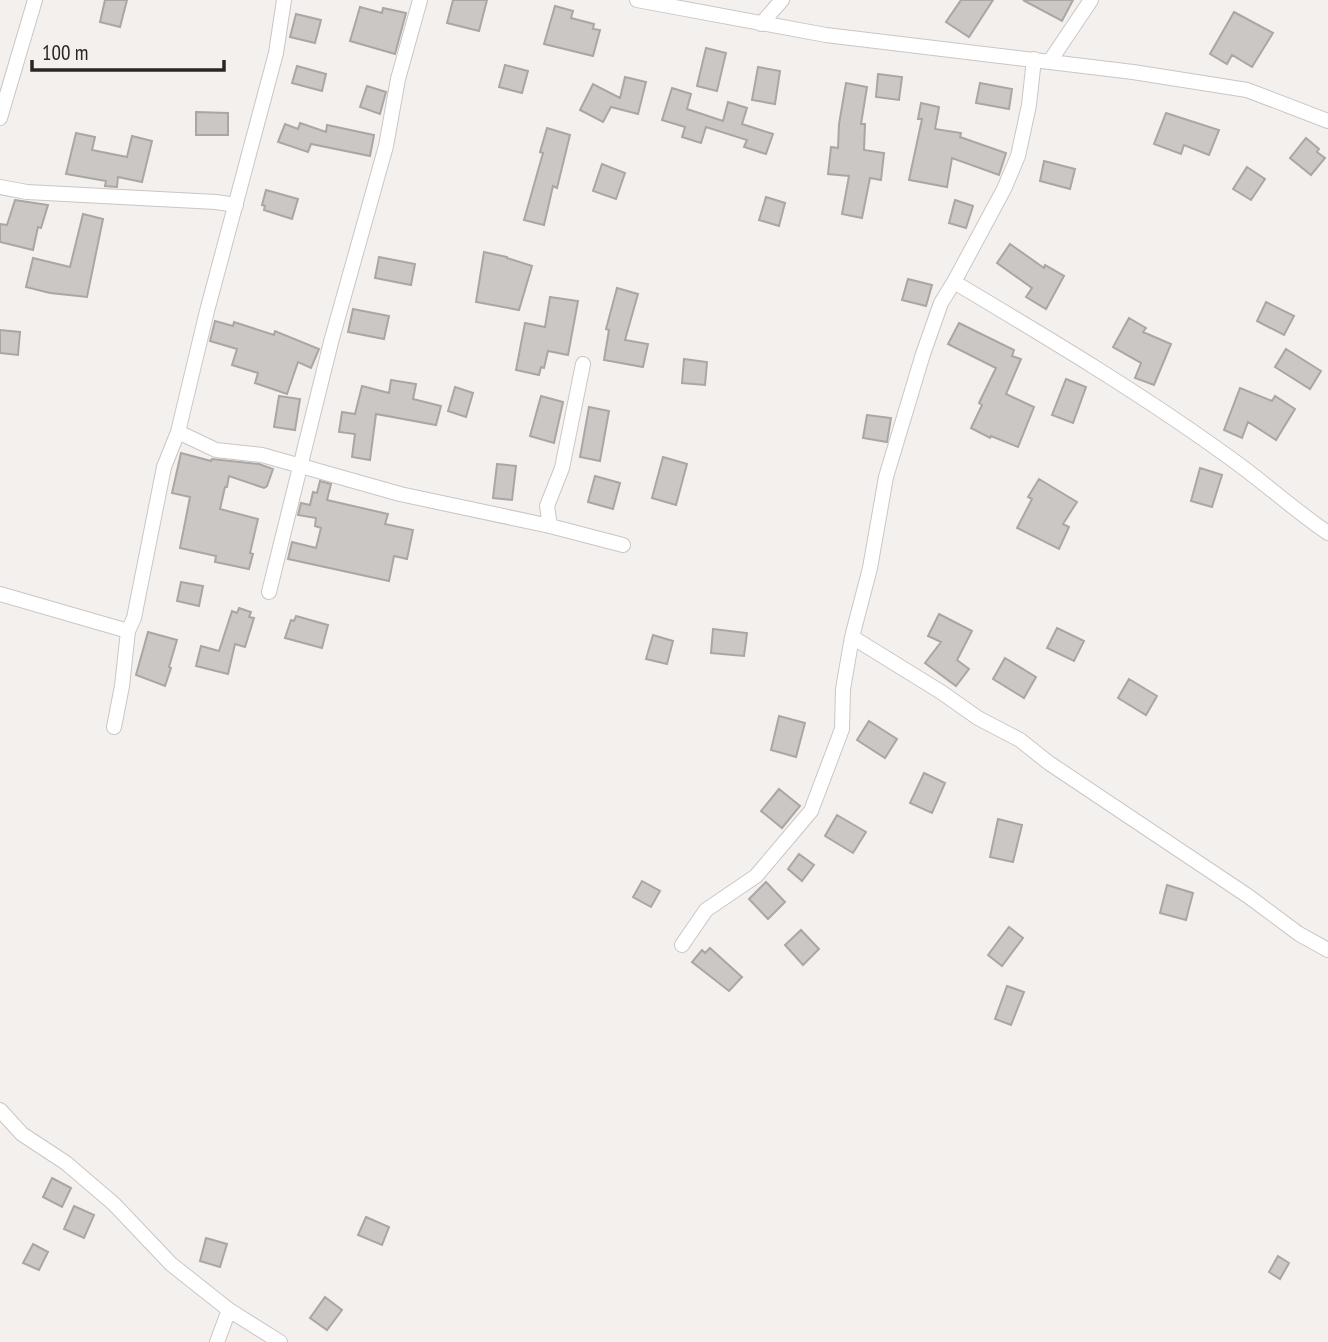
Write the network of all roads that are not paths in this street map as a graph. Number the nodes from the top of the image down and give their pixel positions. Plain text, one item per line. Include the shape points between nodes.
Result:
1 (36, 0) edge
2 (284, 0) edge
3 (420, 0) edge
4 (637, 0) edge
5 (782, 0) edge
6 (1091, 0) edge
7 (761, 24) junction
8 (1034, 59) junction
9 (1050, 61) junction
10 (0, 118) edge
11 (1328, 121) edge
12 (0, 187) edge
13 (236, 205) junction
14 (954, 282) junction
15 (583, 364) dead end
16 (178, 432) junction
17 (300, 465) junction
18 (550, 526) junction
19 (1328, 533) edge
20 (623, 545) dead end
21 (269, 593) dead end
22 (0, 594) edge
23 (128, 631) junction
24 (852, 637) junction
25 (114, 727) dead end
26 (682, 945) dead end
27 (1328, 950) edge
28 (0, 1110) edge
29 (229, 1310) junction
30 (217, 1342) edge
31 (280, 1342) edge

1 - 10 street
2 - 13 street
3 - 17 street via 398,79 386,146
4 - 7 street
5 - 7 street
6 - 9 street
7 - 8 street
8 - 9 street
8 - 14 street via 1018,156
9 - 11 street via 1247,90
12 - 13 street
13 - 16 street
14 - 19 street via 1165,414
14 - 24 street via 941,303 923,354 886,477
15 - 18 street via 562,468 547,506
16 - 17 street via 216,450
16 - 23 street via 164,467
17 - 18 street via 400,494
17 - 21 street
18 - 20 street
22 - 23 street
23 - 25 street
24 - 26 street via 842,729 811,811 756,876 706,910
24 - 27 street via 1020,740
28 - 29 street via 22,1134 66,1163 114,1204 171,1264
29 - 30 street
29 - 31 street

